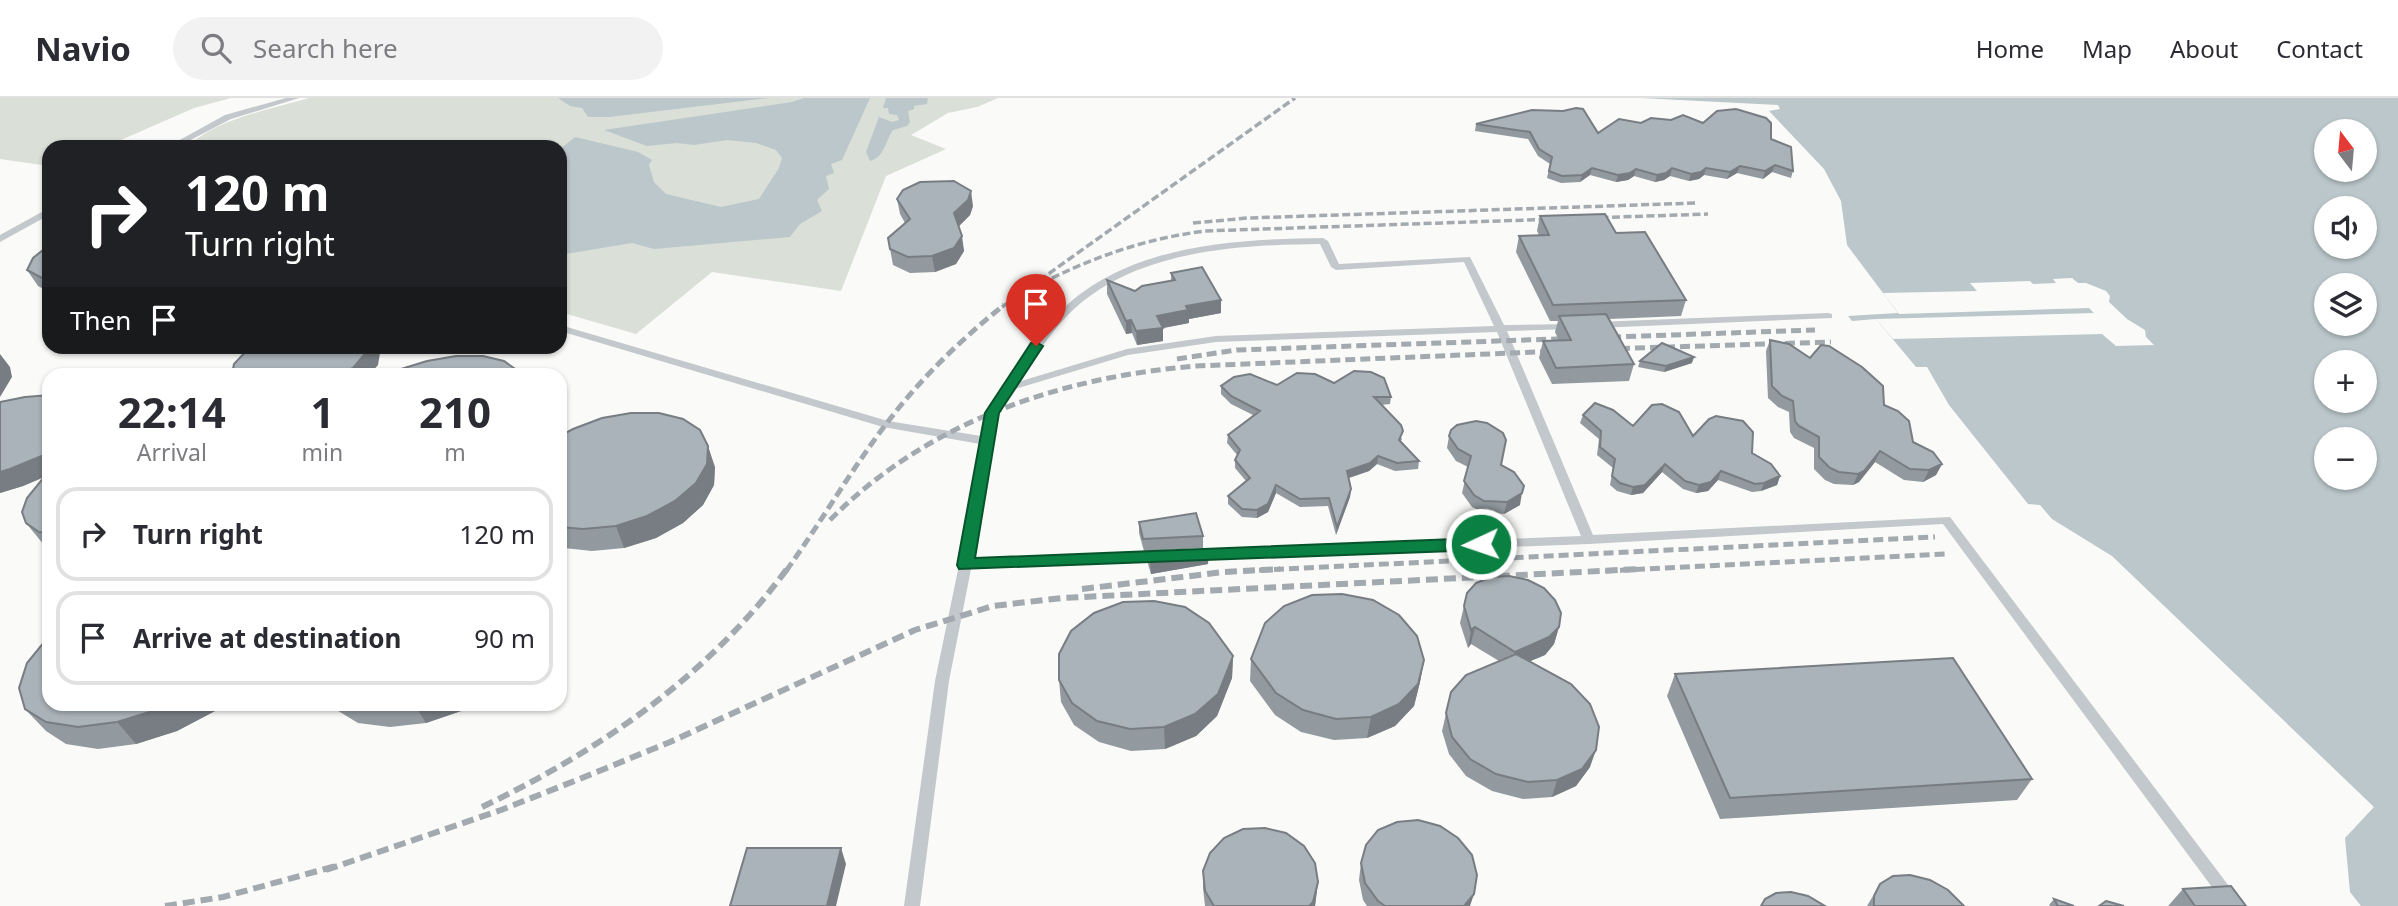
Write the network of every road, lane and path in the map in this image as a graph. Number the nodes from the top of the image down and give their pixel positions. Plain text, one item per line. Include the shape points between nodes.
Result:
1 (295, 98) edge
2 (184, 140) edge
3 (42, 215) edge
4 (0, 239) edge
5 (1829, 316) dead end
6 (1500, 329) junction
7 (567, 330) edge
8 (1008, 388) junction
9 (986, 441) junction
10 (1589, 540) junction
11 (965, 565) junction
12 (912, 906) edge
13 (2236, 906) edge

1 - 2 lane via 228,117
3 - 4 lane
5 - 6 lane
6 - 8 lane via 1216,339 1127,352
6 - 8 lane via 1467,259 1336,267 1323,241 1264,241 1156,262 1092,292 1036,346
6 - 10 lane
7 - 9 lane via 887,424
8 - 9 lane via 992,413
9 - 11 lane
10 - 11 lane
10 - 13 lane via 1946,520
11 - 12 lane via 942,681

